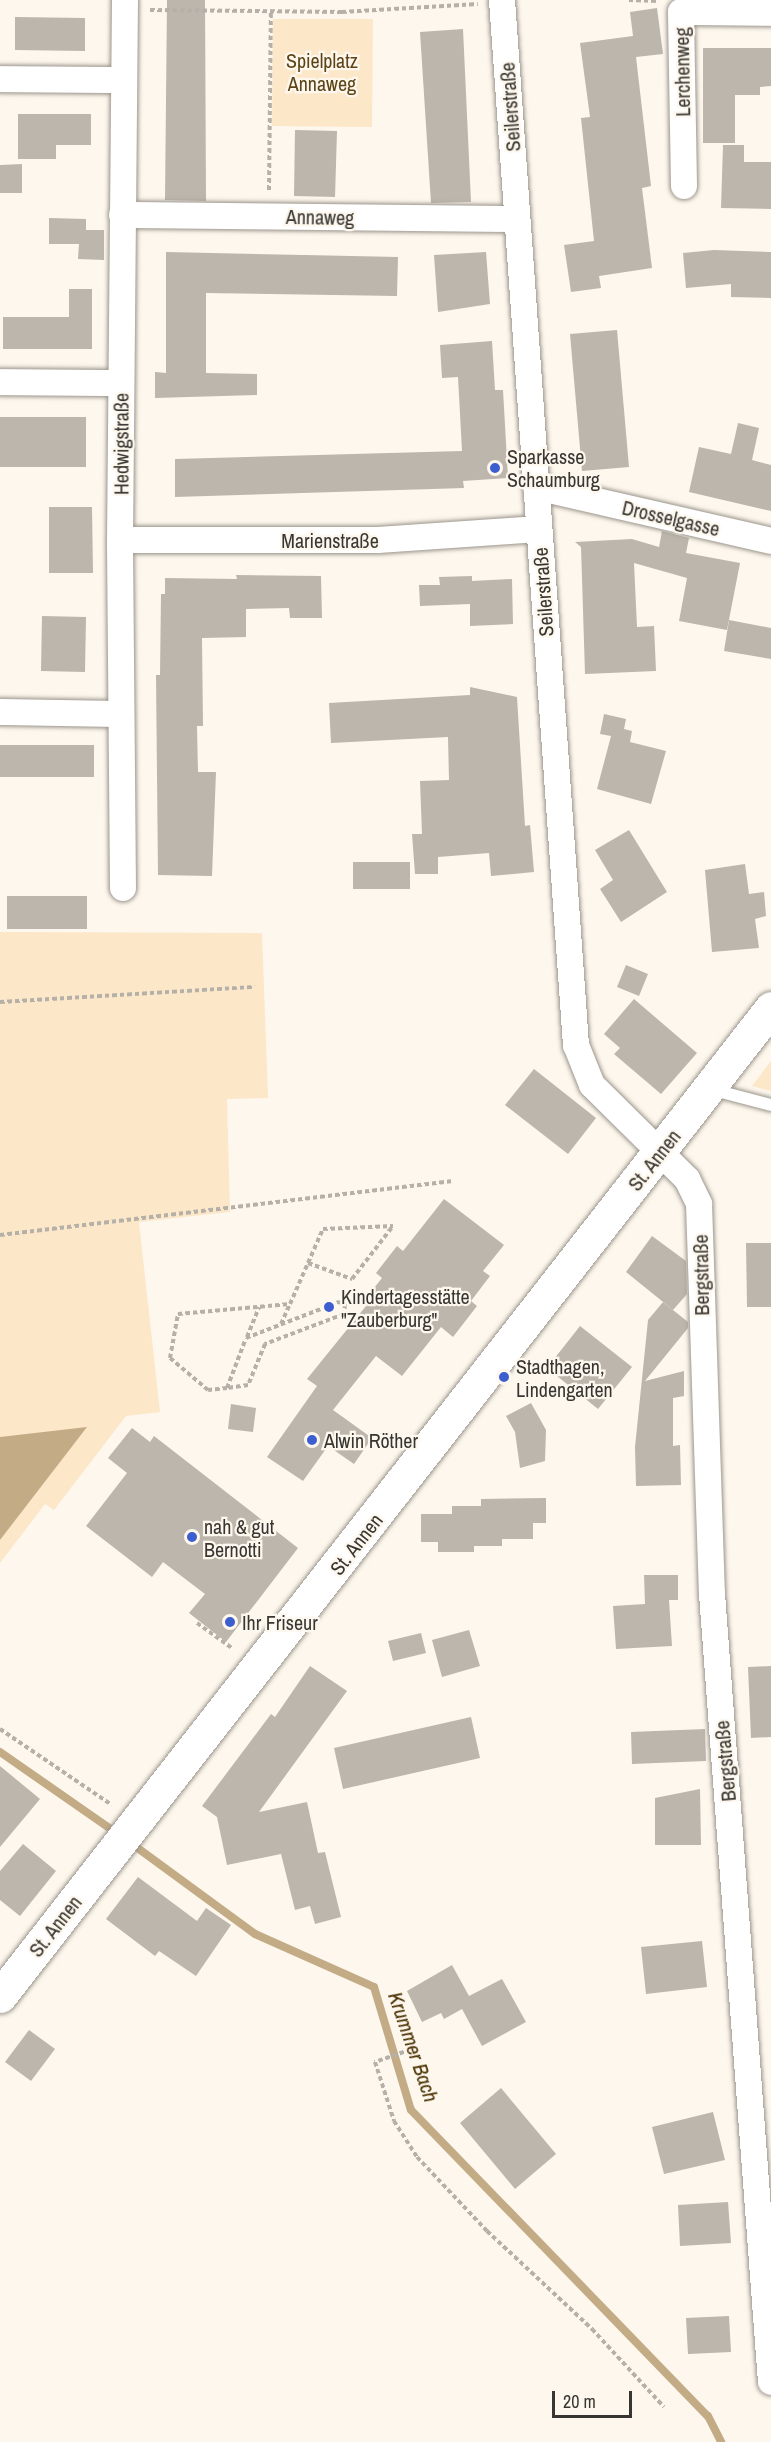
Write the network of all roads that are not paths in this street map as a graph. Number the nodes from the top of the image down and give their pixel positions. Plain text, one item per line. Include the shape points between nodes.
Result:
1 (502, 2) edge
2 (125, 5) edge
3 (771, 13) edge
4 (0, 79) edge
5 (124, 80) junction
6 (684, 186) dead end
7 (122, 214) junction
8 (517, 219) junction
9 (0, 382) edge
10 (121, 383) junction
11 (536, 487) junction
12 (539, 529) junction
13 (120, 540) junction
14 (771, 541) edge
15 (0, 712) edge
16 (120, 714) junction
17 (123, 888) dead end
18 (771, 1008) edge
19 (708, 1089) junction
20 (771, 1105) edge
21 (660, 1152) junction
22 (0, 1996) edge
23 (771, 2382) edge

1 - 8 street, Seilerstraße
2 - 5 street, Hedwigstraße
3 - 6 street, Lerchenweg via 681,12
4 - 5 street
5 - 7 street, Hedwigstraße
7 - 8 street, Annaweg
7 - 10 street, Hedwigstraße
8 - 11 street, Seilerstraße
9 - 10 street
10 - 13 street, Hedwigstraße
11 - 12 street, Seilerstraße
11 - 14 street, Drosselgasse
12 - 13 street, Marienstraße via 378,540
12 - 21 street, Seilerstraße via 576,1045 592,1085
13 - 16 street, Hedwigstraße
15 - 16 street
16 - 17 street, Hedwigstraße
18 - 19 main road, St. Annen
19 - 20 lane
19 - 21 main road, St. Annen
21 - 22 main road, St. Annen
21 - 23 street, Bergstraße via 687,1179 699,1204 712,1594

